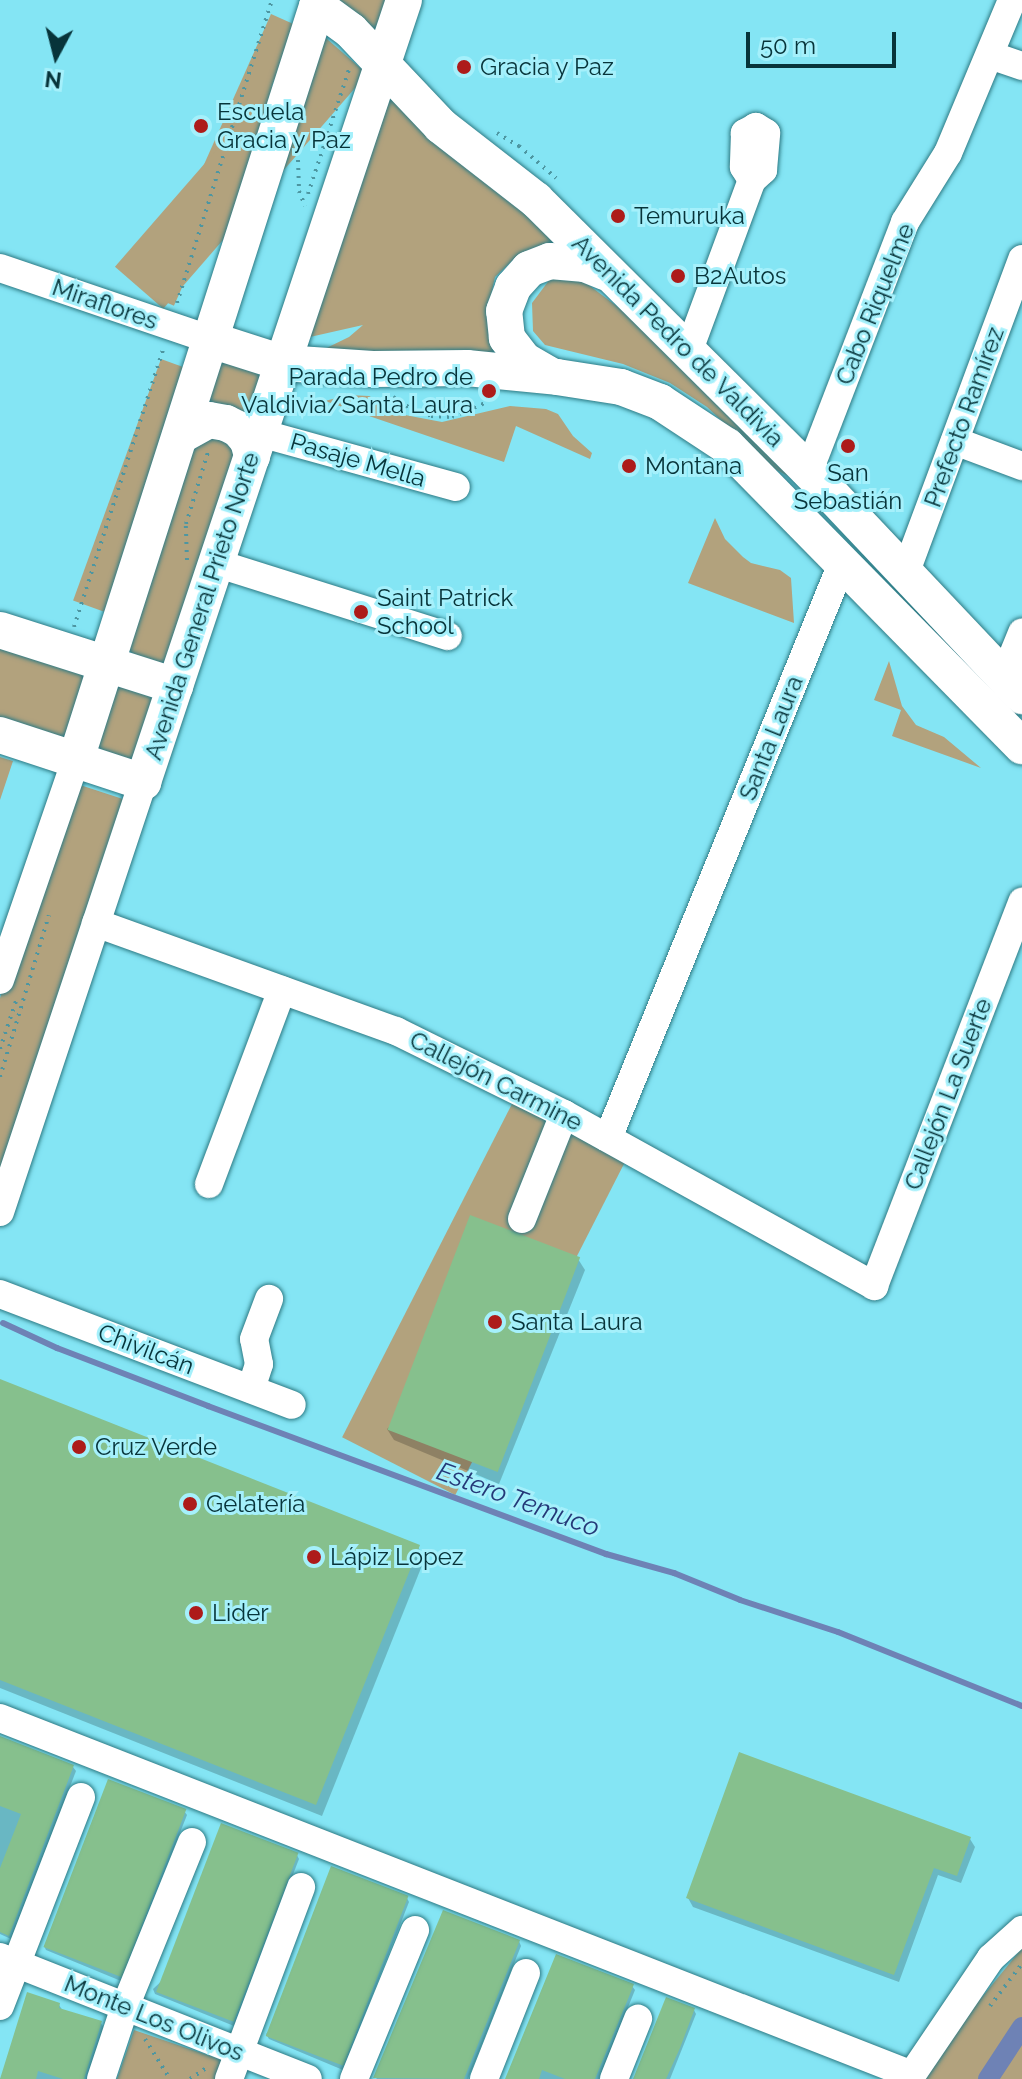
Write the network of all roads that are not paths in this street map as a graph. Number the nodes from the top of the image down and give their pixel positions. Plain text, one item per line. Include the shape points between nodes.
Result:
1 (404, 0) edge
2 (1012, 0) edge
3 (311, 2) edge
4 (990, 55) junction
5 (368, 60) junction
6 (1022, 66) edge
7 (752, 180) dead end
8 (1022, 259) edge
9 (0, 268) edge
10 (607, 272) junction
11 (211, 340) junction
12 (689, 350) junction
13 (283, 363) junction
14 (557, 377) junction
15 (180, 436) junction
16 (955, 441) junction
17 (256, 444) junction
18 (1022, 466) edge
19 (809, 471) junction
20 (456, 487) dead end
21 (843, 561) junction
22 (202, 563) junction
23 (905, 574) junction
24 (0, 630) edge
25 (1022, 633) edge
26 (448, 636) dead end
27 (107, 663) junction
28 (957, 679) junction
29 (175, 686) junction
30 (1013, 686) edge
31 (0, 735) edge
32 (1022, 746) edge
33 (76, 759) junction
34 (143, 782) junction
35 (1022, 902) edge
36 (96, 923) junction
37 (0, 980) edge
38 (282, 990) junction
39 (564, 1114) junction
40 (608, 1138) junction
41 (209, 1184) dead end
42 (0, 1212) edge
43 (522, 1219) dead end
44 (874, 1286) joint
45 (0, 1294) edge
46 (269, 1299) dead end
47 (251, 1389) junction
48 (292, 1405) dead end
49 (0, 1718) edge
50 (81, 1797) dead end
51 (192, 1842) dead end
52 (301, 1887) dead end
53 (415, 1930) dead end
54 (1022, 1930) edge
55 (7, 1960) edge
56 (526, 1973) dead end
57 (0, 2006) edge
58 (130, 2009) junction
59 (638, 2019) dead end
60 (238, 2051) junction
61 (911, 2077) edge
62 (101, 2079) edge
63 (229, 2079) edge
64 (308, 2079) edge
65 (354, 2079) edge
66 (484, 2079) edge
67 (614, 2079) edge

1 - 5 main road, Avenida General Prieto Norte
2 - 4 street, Cabo Riquelme
3 - 5 main road, Avenida Pedro de Valdivia via 351,31
3 - 11 main road
4 - 6 street
4 - 19 street, Cabo Riquelme via 948,153 905,222
5 - 10 main road, Avenida Pedro de Valdivia via 536,200
5 - 13 main road, Avenida General Prieto Norte
7 - 12 street
8 - 16 street, Prefecto Ramírez
9 - 11 street, Miraflores
10 - 12 main road, Avenida Pedro de Valdivia
10 - 14 main road via 563,260 539,263 507,298 503,326 512,349 537,371
11 - 13 main road, Avenida Pedro de Valdivia
11 - 15 main road
12 - 19 main road, Avenida Pedro de Valdivia
13 - 14 main road, Avenida Pedro de Valdivia via 467,368
13 - 17 main road, Avenida General Prieto Norte
14 - 21 main road, Avenida Pedro de Valdivia via 621,387 693,421 727,446
15 - 17 main road via 197,424 217,421
15 - 27 main road
16 - 18 street
16 - 23 street, Prefecto Ramírez
17 - 20 street, Pasaje Mella
17 - 22 main road, Avenida General Prieto Norte
19 - 23 main road, Avenida Pedro de Valdivia
21 - 28 main road, Avenida Pedro de Valdivia
21 - 40 street, Santa Laura
22 - 26 street
22 - 29 main road, Avenida General Prieto Norte
23 - 30 main road, Avenida Pedro de Valdivia
24 - 27 main road
25 - 30 street
27 - 29 main road
27 - 33 main road
28 - 30 main road
28 - 32 main road, Avenida Pedro de Valdivia
29 - 34 main road, Avenida General Prieto Norte
31 - 33 main road
33 - 34 main road
33 - 37 street
34 - 36 street, Avenida General Prieto Norte
35 - 44 street, Callejón La Suerte
36 - 38 street, Callejón Carmine
36 - 42 street, Avenida General Prieto Norte
38 - 39 street, Callejón Carmine via 396,1031
38 - 41 street
39 - 40 street, Callejón Carmine
39 - 43 street
40 - 44 street, Callejón Carmine
45 - 47 street, Chivilcán
46 - 47 street via 254,1339 259,1364
47 - 48 street, Chivilcán
49 - 61 street
50 - 55 street
51 - 58 street
52 - 60 street
53 - 65 street
54 - 61 street via 991,1958
55 - 57 street
55 - 58 street, Monte Los Olivos
56 - 66 street
58 - 60 street, Monte Los Olivos
58 - 62 street
59 - 67 street
60 - 63 street
60 - 64 street, Monte Los Olivos

